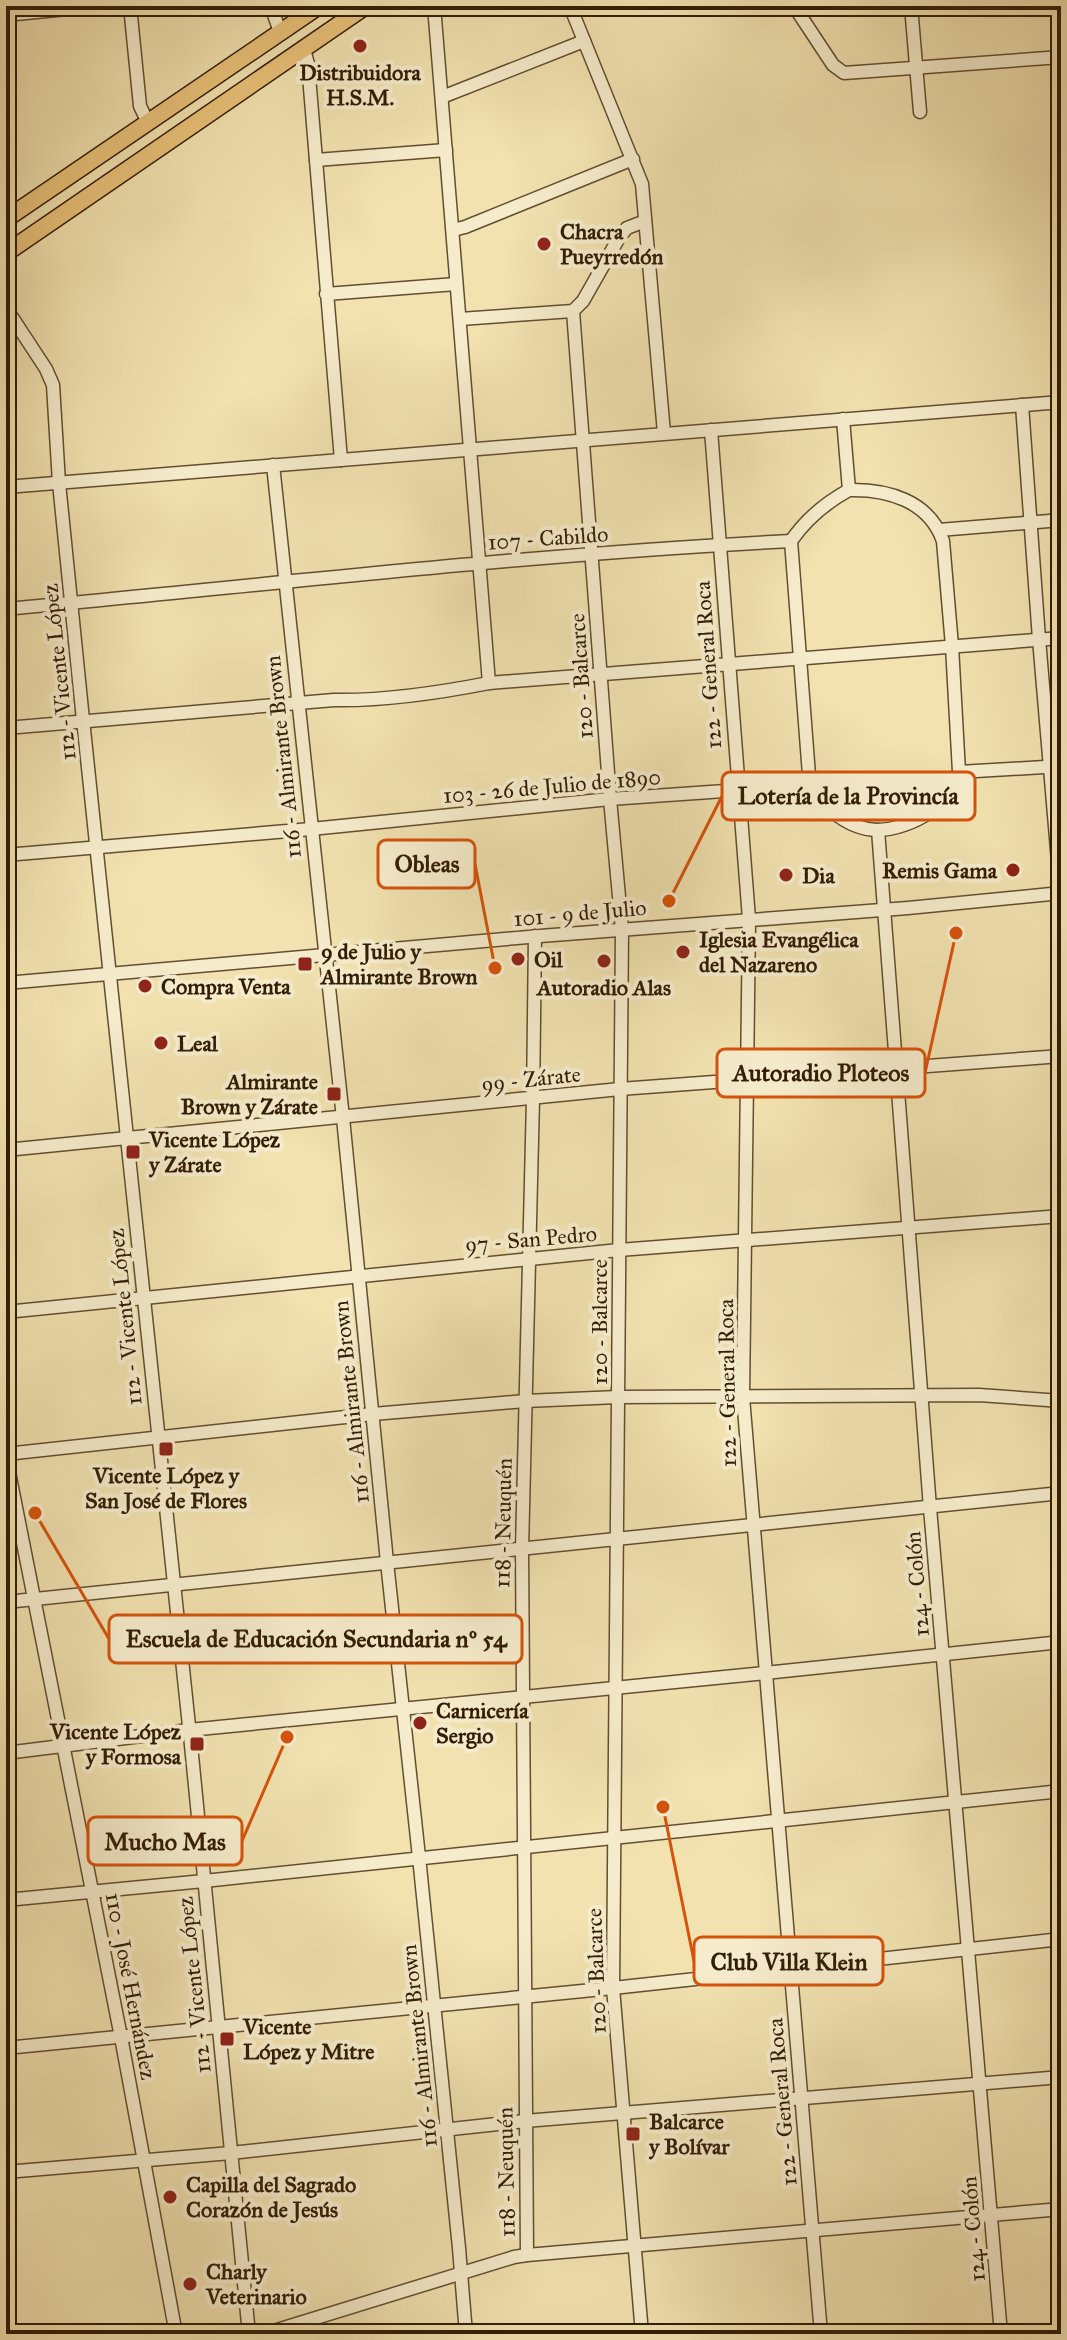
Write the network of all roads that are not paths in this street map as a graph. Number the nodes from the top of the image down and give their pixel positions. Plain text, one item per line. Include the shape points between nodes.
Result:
1 (97, 6) edge
2 (130, 6) edge
3 (271, 6) edge
4 (319, 6) edge
5 (366, 6) edge
6 (434, 6) edge
7 (570, 6) edge
8 (794, 6) edge
9 (911, 6) edge
10 (6, 15) edge
11 (280, 32) junction
12 (584, 41) junction
13 (304, 49) junction
14 (1061, 57) edge
15 (916, 68) junction
16 (442, 97) junction
17 (920, 112) dead end
18 (148, 123) junction
19 (446, 150) junction
20 (633, 159) junction
21 (316, 160) junction
22 (6, 219) edge
23 (645, 221) junction
24 (453, 230) junction
25 (6, 253) edge
26 (456, 284) junction
27 (326, 294) junction
28 (6, 308) edge
29 (573, 311) junction
30 (460, 319) junction
31 (1061, 402) edge
32 (1022, 405) junction
33 (843, 419) junction
34 (711, 430) junction
35 (664, 433) junction
36 (583, 440) junction
37 (470, 450) junction
38 (341, 460) junction
39 (273, 465) junction
40 (59, 483) junction
41 (6, 487) edge
42 (849, 490) junction
43 (1061, 520) edge
44 (1030, 522) junction
45 (939, 530) junction
46 (791, 541) junction
47 (719, 545) junction
48 (592, 555) junction
49 (478, 564) junction
50 (285, 581) junction
51 (73, 603) junction
52 (6, 609) edge
53 (1061, 638) edge
54 (1039, 639) junction
55 (952, 646) junction
56 (801, 657) junction
57 (728, 663) junction
58 (601, 675) junction
59 (489, 683) junction
60 (297, 703) junction
61 (83, 720) junction
62 (6, 728) edge
63 (1056, 766) edge
64 (959, 772) junction
65 (811, 785) junction
66 (738, 790) junction
67 (610, 799) junction
68 (311, 829) junction
69 (878, 830) junction
70 (97, 849) junction
71 (6, 855) edge
72 (1061, 895) edge
73 (885, 909) junction
74 (749, 919) junction
75 (622, 929) junction
76 (535, 936) junction
77 (324, 954) junction
78 (110, 973) junction
79 (6, 983) edge
80 (1061, 1056) edge
81 (896, 1068) junction
82 (747, 1080) junction
83 (620, 1089) junction
84 (533, 1099) junction
85 (343, 1118) junction
86 (126, 1140) junction
87 (6, 1150) edge
88 (1061, 1216) edge
89 (909, 1229) junction
90 (745, 1240) junction
91 (619, 1250) junction
92 (528, 1259) junction
93 (358, 1276) junction
94 (143, 1300) junction
95 (6, 1312) edge
96 (922, 1396) junction
97 (618, 1397) junction
98 (743, 1397) junction
99 (525, 1401) junction
100 (1061, 1401) edge
101 (373, 1414) junction
102 (159, 1438) junction
103 (6, 1456) edge
104 (1061, 1493) edge
105 (930, 1508) junction
106 (753, 1524) junction
107 (617, 1538) junction
108 (522, 1549) junction
109 (387, 1562) junction
110 (174, 1586) junction
111 (34, 1599) junction
112 (6, 1602) edge
113 (1061, 1642) edge
114 (943, 1655) junction
115 (765, 1673) junction
116 (615, 1688) junction
117 (523, 1697) junction
118 (404, 1710) junction
119 (189, 1730) junction
120 (64, 1747) junction
121 (6, 1753) edge
122 (1061, 1791) edge
123 (955, 1802) junction
124 (779, 1820) junction
125 (615, 1837) junction
126 (524, 1848) junction
127 (419, 1857) junction
128 (204, 1881) junction
129 (92, 1891) junction
130 (6, 1900) edge
131 (1061, 1939) edge
132 (968, 1949) junction
133 (790, 1968) junction
134 (613, 1988) junction
135 (525, 1996) junction
136 (434, 2004) junction
137 (219, 2027) junction
138 (121, 2037) junction
139 (6, 2048) edge
140 (1061, 2077) edge
141 (979, 2083) junction
142 (801, 2100) junction
143 (624, 2114) junction
144 (525, 2121) junction
145 (447, 2130) junction
146 (231, 2153) junction
147 (144, 2161) junction
148 (6, 2172) edge
149 (1061, 2209) edge
150 (993, 2215) junction
151 (813, 2230) junction
152 (636, 2246) junction
153 (527, 2255) junction
154 (460, 2273) junction
155 (176, 2334) edge
156 (249, 2334) edge
157 (264, 2334) edge
158 (466, 2334) edge
159 (642, 2334) edge
160 (821, 2334) edge
161 (1001, 2334) edge

1 - 10 street
2 - 18 street via 140,106
3 - 11 street
4 - 11 main road
5 - 13 main road
6 - 16 street
7 - 12 street
8 - 15 street via 833,65 844,73
9 - 15 street
11 - 18 main road
12 - 16 street
12 - 20 street
13 - 21 street
13 - 25 main road
14 - 15 street
15 - 17 street
16 - 19 street
18 - 22 main road
19 - 21 street
19 - 24 street
20 - 23 street via 642,184
20 - 24 street
21 - 27 street
23 - 29 street via 620,236
23 - 35 street
24 - 26 street
26 - 27 street
26 - 30 street
27 - 38 street
28 - 40 street, 112 - Vicente López via 53,385
29 - 30 street
29 - 36 street, 120 - Balcarce
30 - 37 street
31 - 32 street
32 - 33 street
32 - 44 street
33 - 34 street
33 - 42 street
34 - 35 street
34 - 47 street, 122 - General Roca
35 - 36 street
36 - 37 street
36 - 48 street, 120 - Balcarce
37 - 38 street
37 - 49 street
38 - 39 street
39 - 40 street
39 - 50 street, 116 - Almirante Brown
40 - 41 street
40 - 51 street, 112 - Vicente López
42 - 45 street via 899,497
42 - 46 street via 814,513
43 - 44 street
44 - 45 street
44 - 54 street
45 - 55 street
46 - 47 street, 107 - Cabildo
46 - 56 street
47 - 48 street, 107 - Cabildo
47 - 57 street, 122 - General Roca
48 - 49 street, 107 - Cabildo
48 - 58 street, 120 - Balcarce
49 - 50 street, 107 - Cabildo
49 - 59 street
50 - 51 street, 107 - Cabildo
50 - 60 street, 116 - Almirante Brown
51 - 52 street, 107 - Cabildo
51 - 61 street, 112 - Vicente López
53 - 54 street
54 - 55 street
54 - 63 street
55 - 56 street
55 - 64 street
56 - 57 street
56 - 65 street
57 - 58 street
57 - 66 street, 122 - General Roca
58 - 59 street
58 - 67 street, 120 - Balcarce
59 - 60 street
60 - 61 street
60 - 68 street, 116 - Almirante Brown
61 - 62 street
61 - 70 street, 112 - Vicente López
63 - 64 street
63 - 72 street
64 - 69 street via 931,811 904,825
65 - 66 street, 103 - 26 de Julio de 1890
65 - 69 street via 838,815
66 - 67 street, 103 - 26 de Julio de 1890
66 - 74 street, 122 - General Roca
67 - 68 street, 103 - 26 de Julio de 1890
67 - 75 street, 120 - Balcarce
68 - 70 street, 103 - 26 de Julio de 1890
68 - 77 street, 116 - Almirante Brown
69 - 73 street, 124 - Colón
70 - 71 street, 103 - 26 de Julio de 1890
70 - 78 street, 112 - Vicente López
72 - 73 street, 101 - 9 de Julio
73 - 74 street, 101 - 9 de Julio
73 - 81 street, 124 - Colón
74 - 75 street, 101 - 9 de Julio
74 - 82 street, 122 - General Roca
75 - 76 street, 101 - 9 de Julio
75 - 83 street, 120 - Balcarce
76 - 77 street, 101 - 9 de Julio
76 - 84 street, 118 - Neuquén
77 - 78 street, 101 - 9 de Julio
77 - 85 street, 116 - Almirante Brown
78 - 79 street, 101 - 9 de Julio
78 - 86 street, 112 - Vicente López
80 - 81 street, 99 - Zárate
81 - 82 street, 99 - Zárate
81 - 89 street, 124 - Colón
82 - 83 street, 99 - Zárate
82 - 90 street, 122 - General Roca
83 - 84 street, 99 - Zárate
83 - 91 street, 120 - Balcarce
84 - 85 street, 99 - Zárate
84 - 92 street, 118 - Neuquén
85 - 86 street, 99 - Zárate
85 - 93 street, 116 - Almirante Brown
86 - 87 street, 99 - Zárate
86 - 94 street, 112 - Vicente López
88 - 89 street, 97 - San Pedro
89 - 90 street, 97 - San Pedro
89 - 96 street, 124 - Colón
90 - 91 street, 97 - San Pedro
90 - 98 street, 122 - General Roca
91 - 92 street, 97 - San Pedro
91 - 97 street, 120 - Balcarce
92 - 93 street, 97 - San Pedro
92 - 99 street, 118 - Neuquén
93 - 94 street, 97 - San Pedro
93 - 101 street, 116 - Almirante Brown
94 - 95 street, 97 - San Pedro
94 - 102 street, 112 - Vicente López
96 - 98 street
96 - 100 street
96 - 105 street, 124 - Colón
97 - 98 street
97 - 99 street
97 - 107 street, 120 - Balcarce
98 - 106 street, 122 - General Roca
99 - 101 street
99 - 108 street, 118 - Neuquén
101 - 102 street
101 - 109 street, 116 - Almirante Brown
102 - 103 street
102 - 110 street, 112 - Vicente López
103 - 111 street, 110 - José Hernández
104 - 105 street
105 - 106 street
105 - 114 street, 124 - Colón
106 - 107 street
106 - 115 street, 122 - General Roca
107 - 108 street
107 - 116 street, 120 - Balcarce
108 - 109 street
108 - 117 street, 118 - Neuquén
109 - 110 street
109 - 118 street, 116 - Almirante Brown
110 - 111 street
110 - 119 street, 112 - Vicente López
111 - 112 street
111 - 120 street, 110 - José Hernández
113 - 114 street
114 - 115 street
114 - 123 street, 124 - Colón
115 - 116 street
115 - 124 street, 122 - General Roca
116 - 117 street
116 - 125 street, 120 - Balcarce
117 - 118 street
117 - 126 street, 118 - Neuquén
118 - 119 street
118 - 127 street, 116 - Almirante Brown
119 - 120 street
119 - 128 street, 112 - Vicente López
120 - 121 street
120 - 129 street, 110 - José Hernández
122 - 123 street
123 - 124 street
123 - 132 street, 124 - Colón
124 - 125 street
124 - 133 street, 122 - General Roca
125 - 126 street
125 - 134 street, 120 - Balcarce
126 - 127 street
126 - 135 street, 118 - Neuquén
127 - 128 street
127 - 136 street, 116 - Almirante Brown
128 - 129 street
128 - 137 street, 112 - Vicente López
129 - 130 street
129 - 138 street, 110 - José Hernández
131 - 132 street
132 - 133 street
132 - 141 street, 124 - Colón
133 - 134 street
133 - 142 street, 122 - General Roca
134 - 135 street
134 - 143 street, 120 - Balcarce
135 - 136 street
135 - 144 street, 118 - Neuquén
136 - 137 street
136 - 145 street, 116 - Almirante Brown
137 - 138 street
137 - 146 street, 112 - Vicente López
138 - 139 street
138 - 147 street, 110 - José Hernández
140 - 141 street
141 - 142 street
141 - 150 street, 124 - Colón
142 - 143 street
142 - 151 street, 122 - General Roca
143 - 144 street
143 - 152 street, 120 - Balcarce
144 - 145 street
144 - 153 street, 118 - Neuquén
145 - 146 street
145 - 154 street, 116 - Almirante Brown
146 - 147 street
146 - 156 street, 112 - Vicente López
147 - 148 street
147 - 155 street, 110 - José Hernández
149 - 150 street
150 - 151 street
150 - 161 street, 124 - Colón
151 - 152 street
151 - 160 street, 122 - General Roca
152 - 153 street
152 - 159 street, 120 - Balcarce
153 - 154 street
154 - 157 street
154 - 158 street, 116 - Almirante Brown

